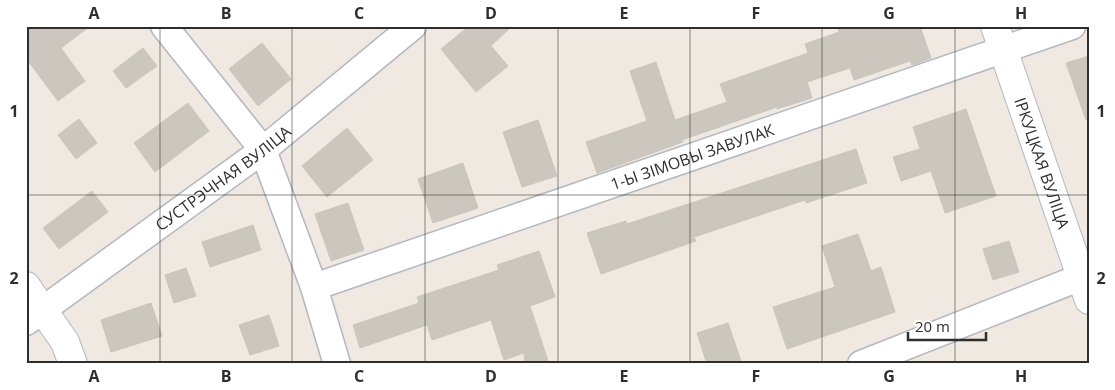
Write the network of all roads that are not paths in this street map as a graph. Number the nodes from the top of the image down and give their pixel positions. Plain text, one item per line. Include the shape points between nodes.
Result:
1 (164, 26) edge
2 (413, 26) edge
3 (1072, 26) edge
4 (999, 38) edge
5 (263, 150) junction
6 (1086, 284) edge
7 (26, 286) edge
8 (314, 287) junction
9 (35, 316) edge
10 (73, 364) edge
11 (337, 364) edge
12 (861, 364) edge

1 - 5 street
2 - 5 street, СУСТРЭЧНАЯ ВУЛІЦА
3 - 4 street, 1-Ы ЗІМОВЫ ЗАВУЛАК
4 - 6 street, ІРКУЦКАЯ ВУЛІЦА
4 - 8 street, 1-Ы ЗІМОВЫ ЗАВУЛАК
5 - 8 street
5 - 9 street, СУСТРЭЧНАЯ ВУЛІЦА
6 - 12 street
7 - 9 street
8 - 11 street
9 - 10 street via 65,342

